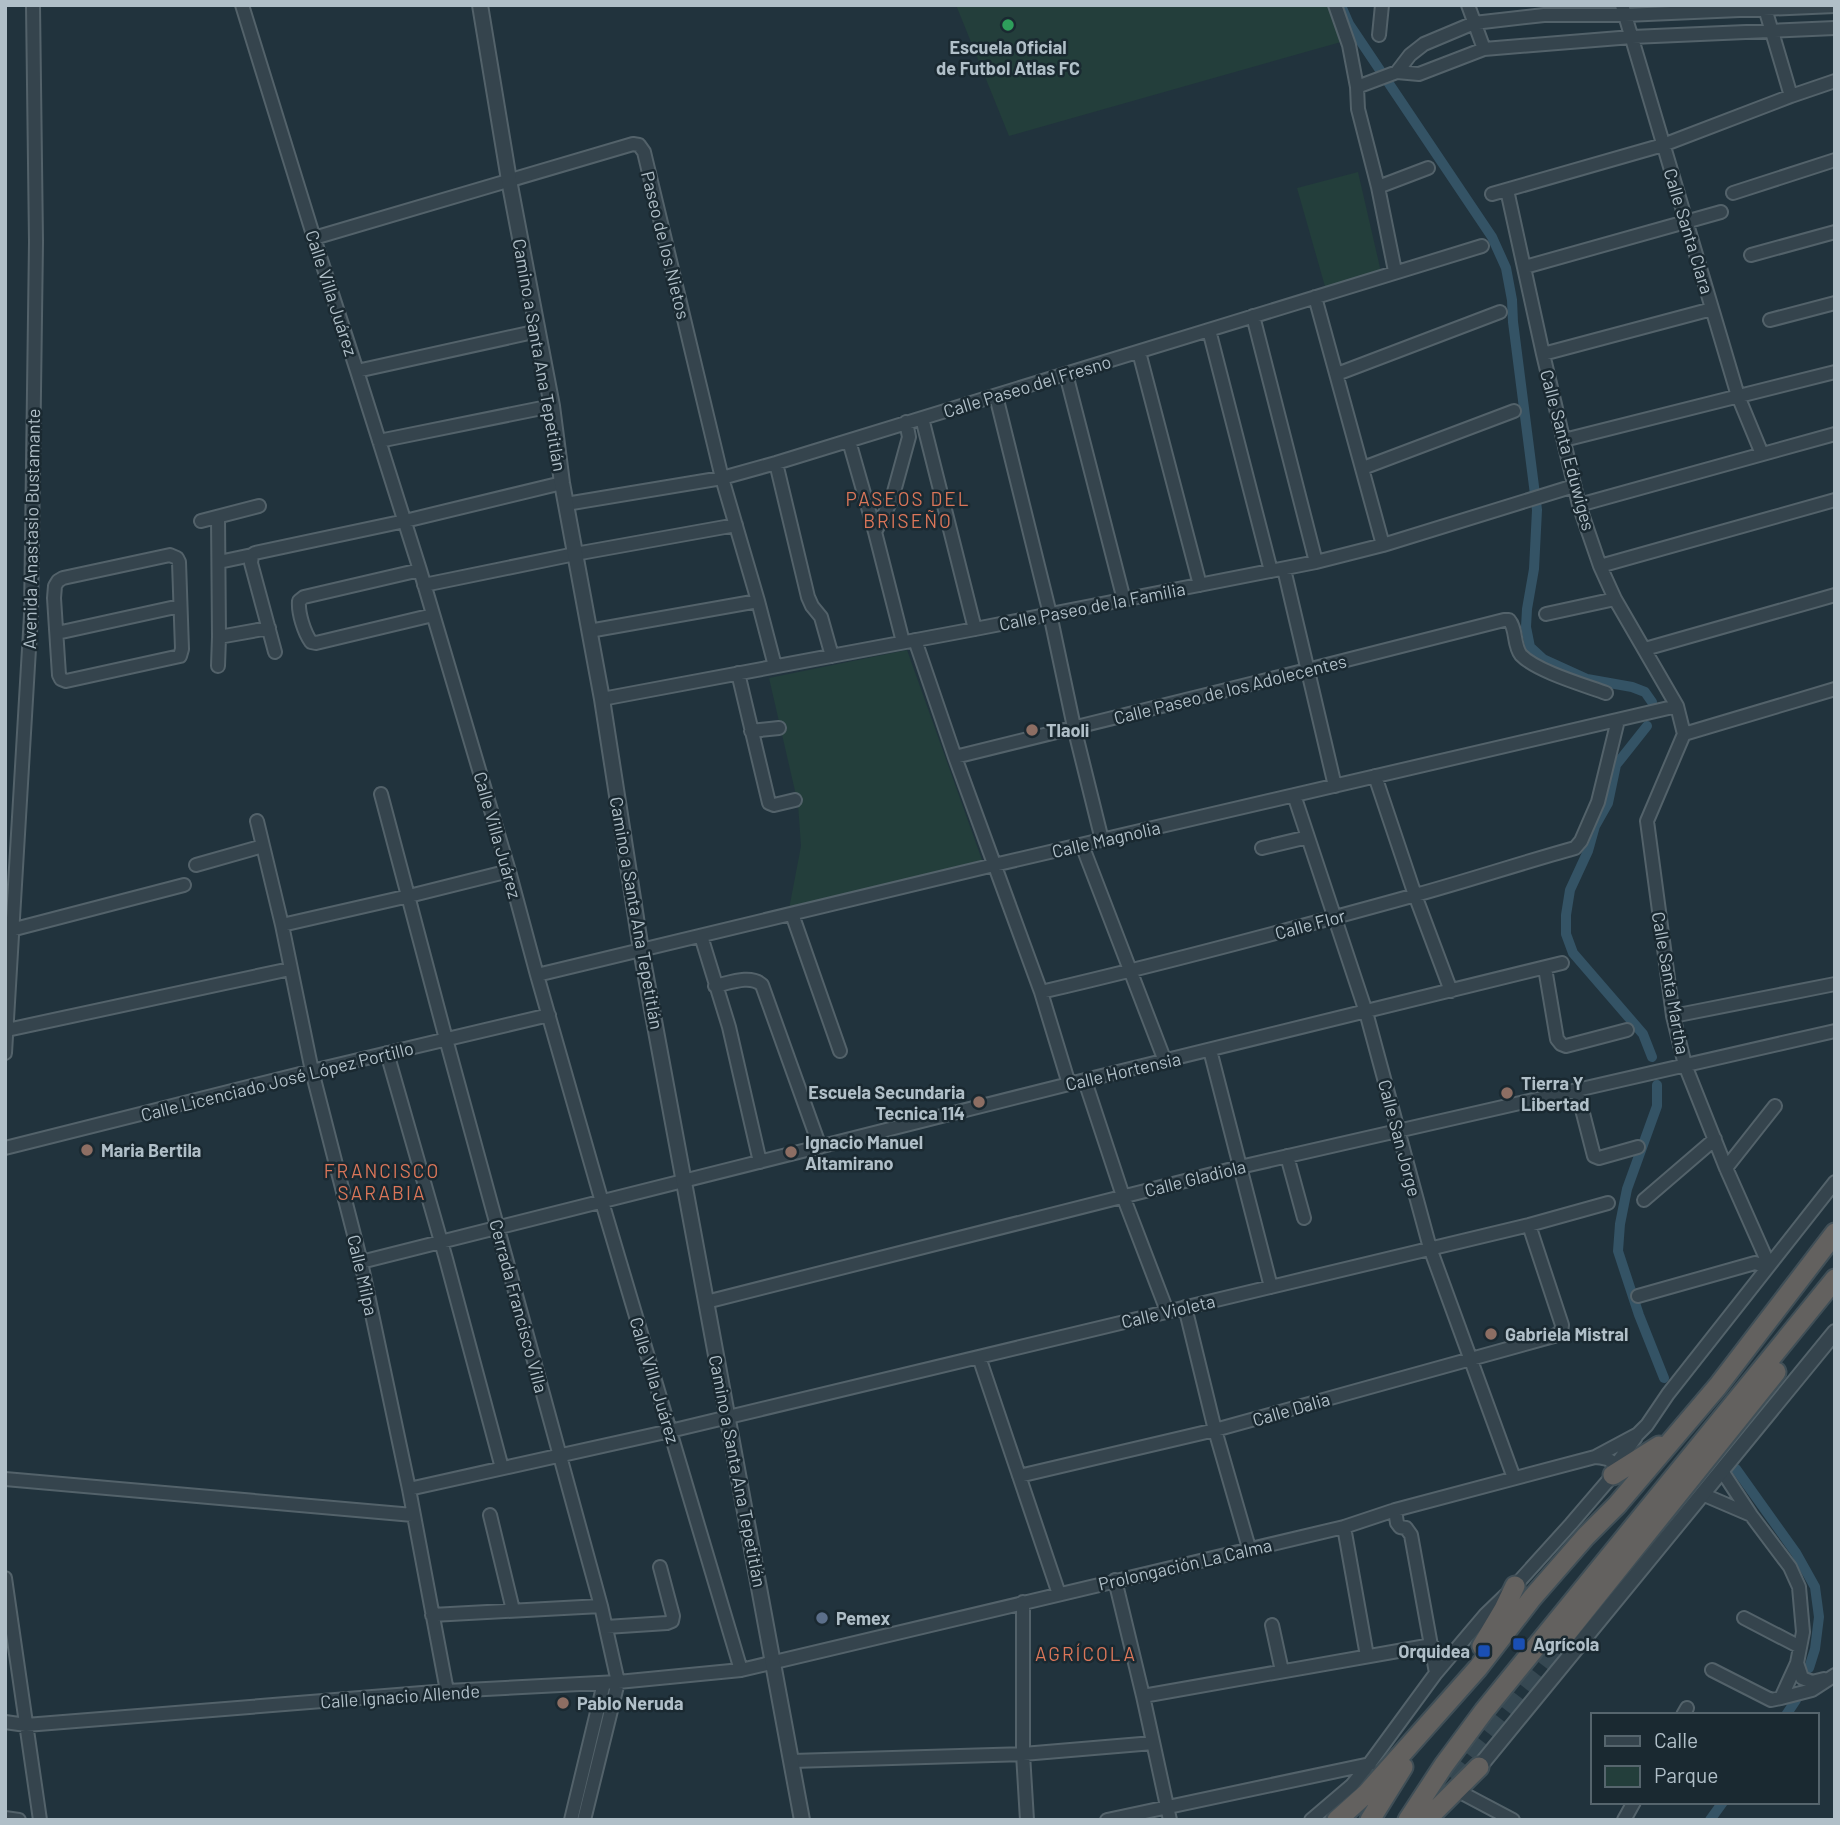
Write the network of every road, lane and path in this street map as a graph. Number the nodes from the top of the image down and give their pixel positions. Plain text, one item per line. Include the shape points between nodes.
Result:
1 (33, 5) edge
2 (242, 5) edge
3 (480, 5) edge
4 (1335, 5) edge
5 (1382, 5) edge
6 (1468, 5) edge
7 (1835, 6) edge
8 (1764, 7) edge
9 (1542, 10) edge
10 (1624, 10) edge
11 (1474, 23) junction
12 (1835, 28) edge
13 (1771, 31) junction
14 (1379, 35) dead end
15 (1632, 37) junction
16 (1484, 49) junction
17 (1410, 55) junction
18 (1393, 73) junction
19 (1419, 74) junction
20 (1835, 81) edge
21 (1357, 87) junction
22 (1791, 96) junction
23 (1664, 145) junction
24 (1835, 160) edge
25 (1428, 168) dead end
26 (509, 180) junction
27 (1378, 187) junction
28 (1507, 190) junction
29 (1733, 193) dead end
30 (1492, 194) dead end
31 (1721, 212) dead end
32 (1686, 221) junction
33 (1835, 232) edge
34 (314, 239) junction
35 (1482, 246) dead end
36 (1751, 255) dead end
37 (1524, 267) junction
38 (1395, 271) junction
39 (1315, 297) junction
40 (1835, 303) edge
41 (1712, 309) junction
42 (1500, 312) dead end
43 (1253, 316) junction
44 (1770, 320) dead end
45 (1209, 330) junction
46 (538, 331) junction
47 (1139, 352) junction
48 (1543, 354) junction
49 (357, 371) junction
50 (1835, 372) edge
51 (1066, 374) junction
52 (1337, 374) junction
53 (996, 396) junction
54 (1738, 396) junction
55 (552, 406) junction
56 (1514, 411) dead end
57 (922, 418) junction
58 (906, 422) junction
59 (1835, 434) edge
60 (1564, 440) junction
61 (379, 441) junction
62 (849, 441) junction
63 (1762, 454) junction
64 (776, 463) junction
65 (1363, 468) junction
66 (722, 478) junction
67 (562, 483) junction
68 (1574, 486) junction
69 (1835, 500) edge
70 (566, 504) junction
71 (1578, 505) junction
72 (258, 506) dead end
73 (218, 517) junction
74 (405, 521) junction
75 (201, 522) dead end
76 (736, 524) junction
77 (875, 532) junction
78 (1383, 545) junction
79 (575, 554) junction
80 (252, 555) junction
81 (219, 562) junction
82 (1315, 562) junction
83 (1600, 566) junction
84 (420, 570) junction
85 (1278, 570) junction
86 (424, 585) junction
87 (1200, 585) junction
88 (1835, 595) edge
89 (31, 597) junction
90 (54, 598) junction
91 (1615, 599) junction
92 (1124, 600) junction
93 (758, 601) junction
94 (180, 606) junction
95 (55, 613) junction
96 (1050, 614) junction
97 (1546, 614) dead end
98 (31, 615) junction
99 (433, 615) junction
100 (269, 628) junction
101 (975, 629) junction
102 (589, 631) junction
103 (57, 633) junction
104 (219, 637) junction
105 (909, 641) junction
106 (1645, 649) junction
107 (275, 652) dead end
108 (832, 656) junction
109 (218, 666) dead end
110 (775, 666) junction
111 (1307, 670) junction
112 (738, 673) junction
113 (1835, 689) edge
114 (1606, 693) dead end
115 (602, 699) junction
116 (1677, 706) junction
117 (1618, 720) junction
118 (1074, 727) junction
119 (779, 728) dead end
120 (751, 731) junction
121 (1684, 734) junction
122 (954, 757) junction
123 (1375, 776) junction
124 (1335, 786) junction
125 (381, 793) dead end
126 (1294, 795) junction
127 (795, 800) dead end
128 (257, 821) dead end
129 (1308, 837) junction
130 (1102, 840) junction
131 (1082, 845) junction
132 (262, 846) junction
133 (1262, 848) dead end
134 (196, 864) dead end
135 (995, 865) junction
136 (509, 871) junction
137 (184, 886) dead end
138 (1415, 895) junction
139 (409, 896) junction
140 (792, 914) junction
141 (1334, 918) junction
142 (282, 925) junction
143 (12, 930) junction
144 (701, 936) junction
145 (641, 950) junction
146 (1562, 963) dead end
147 (1545, 968) junction
148 (290, 969) junction
149 (1130, 971) junction
150 (537, 975) junction
151 (1835, 984) edge
152 (715, 986) junction
153 (1451, 990) junction
154 (1041, 992) junction
155 (1366, 1012) junction
156 (548, 1015) junction
157 (1673, 1016) junction
158 (7, 1030) junction
159 (1627, 1030) dead end
160 (1835, 1031) edge
161 (446, 1040) junction
162 (1210, 1050) junction
163 (840, 1051) dead end
164 (5, 1053) edge
165 (387, 1053) junction
166 (1165, 1061) junction
167 (1685, 1065) junction
168 (312, 1071) junction
169 (1085, 1081) junction
170 (1069, 1084) junction
171 (1577, 1090) junction
172 (1775, 1106) dead end
173 (1398, 1131) junction
174 (1715, 1139) junction
175 (820, 1147) junction
176 (1638, 1147) dead end
177 (5, 1149) edge
178 (1287, 1156) junction
179 (760, 1162) junction
180 (1240, 1167) junction
181 (1726, 1168) junction
182 (685, 1181) junction
183 (1835, 1182) edge
184 (1123, 1196) junction
185 (1644, 1200) dead end
186 (602, 1202) junction
187 (1608, 1203) dead end
188 (1304, 1218) dead end
189 (1529, 1225) junction
190 (498, 1229) junction
191 (1835, 1233) edge
192 (441, 1243) junction
193 (1430, 1248) junction
194 (361, 1262) junction
195 (1768, 1266) junction
196 (1835, 1279) edge
197 (1271, 1287) junction
198 (1638, 1296) dead end
199 (1835, 1297) edge
200 (706, 1302) junction
201 (1185, 1307) junction
202 (1167, 1311) junction
203 (1835, 1332) edge
204 (979, 1357) junction
205 (1470, 1359) junction
206 (727, 1417) junction
207 (1215, 1430) junction
208 (670, 1431) junction
209 (1638, 1434) junction
210 (1674, 1436) junction
211 (560, 1455) junction
212 (1595, 1457) junction
213 (502, 1468) junction
214 (1614, 1470) junction
215 (1722, 1471) junction
216 (1019, 1476) junction
217 (1514, 1478) junction
218 (5, 1479) edge
219 (409, 1489) junction
220 (1702, 1494) junction
221 (1395, 1510) junction
222 (413, 1515) junction
223 (490, 1515) dead end
224 (1751, 1515) junction
225 (1344, 1527) junction
226 (1249, 1548) junction
227 (660, 1567) dead end
228 (5, 1578) edge
229 (1115, 1580) junction
230 (1515, 1586) junction
231 (1059, 1594) junction
232 (1023, 1602) junction
233 (601, 1606) junction
234 (513, 1610) junction
235 (432, 1615) junction
236 (1744, 1618) dead end
237 (1272, 1625) dead end
238 (606, 1627) junction
239 (1562, 1639) tunnel mouth
240 (10, 1640) edge
241 (1432, 1645) junction
242 (1800, 1647) junction
243 (1367, 1656) junction
244 (772, 1663) junction
245 (1797, 1663) junction
246 (741, 1670) junction
247 (1712, 1670) dead end
248 (1282, 1671) junction
249 (1436, 1673) junction
250 (1832, 1676) edge
251 (618, 1682) junction
252 (604, 1683) junction
253 (447, 1691) junction
254 (1455, 1694) junction
255 (1143, 1696) junction
256 (1781, 1698) junction
257 (5, 1722) edge
258 (26, 1725) junction
259 (1153, 1743) junction
260 (1023, 1754) junction
261 (792, 1761) junction
262 (1370, 1763) junction
263 (1479, 1767) joint
264 (1461, 1792) dead end
265 (1633, 1804) edge
266 (1168, 1814) edge
267 (5, 1818) edge
268 (19, 1820) edge
269 (40, 1820) edge
270 (571, 1820) edge
271 (584, 1820) edge
272 (802, 1820) edge
273 (1027, 1820) edge
274 (1107, 1820) edge
275 (1311, 1820) edge
276 (1337, 1820) edge
277 (1370, 1820) edge
278 (1408, 1820) edge
279 (1426, 1820) edge
280 (1513, 1820) edge
281 (1624, 1820) edge

1 - 89 street, Avenida Anastasio Bustamante via 36,242
2 - 34 street, Calle Villa Juárez
3 - 26 street, Camino a Santa Ana Tepetitlán
4 - 21 street
5 - 14 street
6 - 11 street
7 - 8 street
8 - 10 street
8 - 13 street
9 - 10 street
9 - 11 street
10 - 15 street, Calle Santa Clara
11 - 16 street
11 - 17 street via 1424,44
12 - 13 street
13 - 15 street
13 - 22 street
15 - 16 street
15 - 23 street, Calle Santa Clara
16 - 19 street
17 - 18 street
17 - 19 street
18 - 19 street
18 - 21 street
20 - 22 street
21 - 27 street via 1358,109
22 - 23 street
23 - 28 street
23 - 32 street, Calle Santa Clara
24 - 29 street
25 - 27 street
26 - 34 street
26 - 46 street, Camino a Santa Ana Tepetitlán
26 - 66 street, Paseo de los Nietos via 633,144 642,148
27 - 38 street
28 - 30 street
28 - 37 street, Calle Santa Eduwiges
31 - 32 street
32 - 37 street
32 - 41 street, Calle Santa Clara
33 - 36 street
34 - 49 street, Calle Villa Juárez
35 - 38 street, Calle Paseo del Fresno
37 - 48 street, Calle Santa Eduwiges
38 - 39 street, Calle Paseo del Fresno
39 - 43 street, Calle Paseo del Fresno
39 - 52 street
40 - 44 street
41 - 48 street
41 - 54 street, Calle Santa Clara
42 - 52 street
43 - 45 street, Calle Paseo del Fresno
43 - 82 street
45 - 47 street, Calle Paseo del Fresno
45 - 85 street
46 - 49 street
46 - 55 street, Camino a Santa Ana Tepetitlán
47 - 51 street, Calle Paseo del Fresno
47 - 87 street
48 - 60 street, Calle Santa Eduwiges
49 - 61 street, Calle Villa Juárez
50 - 54 street
51 - 53 street, Calle Paseo del Fresno
51 - 92 street
52 - 65 street
53 - 57 street, Calle Paseo del Fresno
53 - 96 street
54 - 60 street
54 - 63 street, Calle Santa Clara
55 - 61 street
55 - 67 street, Camino a Santa Ana Tepetitlán
56 - 65 street
57 - 58 street, Calle Paseo del Fresno
57 - 101 street
58 - 62 street, Calle Paseo del Fresno
58 - 77 street via 909,437 892,499
59 - 63 street
60 - 68 street, Calle Santa Eduwiges
61 - 74 street, Calle Villa Juárez
62 - 64 street, Calle Paseo del Fresno
62 - 77 street
63 - 71 street
64 - 66 street, Calle Paseo del Fresno
64 - 108 street via 808,597 821,617
65 - 78 street
66 - 70 street, Calle Paseo del Fresno
66 - 76 street
67 - 70 street, Camino a Santa Ana Tepetitlán
67 - 74 street
68 - 71 street, Calle Santa Eduwiges
68 - 78 street, Calle Paseo de la Familia
69 - 83 street
70 - 79 street, Camino a Santa Ana Tepetitlán
71 - 83 street, Calle Santa Eduwiges
72 - 73 street
73 - 75 street
73 - 81 street
74 - 80 street
74 - 84 street, Calle Villa Juárez
76 - 79 street
76 - 93 street
77 - 105 street
78 - 82 street, Calle Paseo de la Familia
79 - 86 street
79 - 102 street, Camino a Santa Ana Tepetitlán
80 - 81 street
80 - 100 street
81 - 104 street
82 - 85 street, Calle Paseo de la Familia
83 - 91 street, Calle Santa Eduwiges
84 - 86 street, Calle Villa Juárez
84 - 99 street via 304,597 298,607 307,638 316,643
85 - 87 street, Calle Paseo de la Familia
85 - 111 street
86 - 99 street, Calle Villa Juárez
87 - 92 street, Calle Paseo de la Familia
88 - 106 street
89 - 90 street
89 - 98 street, Avenida Anastasio Bustamante
90 - 94 street via 55,586 63,578 173,555 179,562
90 - 95 street
91 - 97 street
91 - 106 street, Calle Santa Eduwiges
92 - 96 street, Calle Paseo de la Familia
93 - 102 street
93 - 110 street
94 - 103 street
94 - 103 street via 181,653 174,658 66,681 59,675
95 - 98 street
95 - 103 street
96 - 101 street, Calle Paseo de la Familia
96 - 118 street
98 - 143 street, Avenida Anastasio Bustamante
99 - 136 street, Calle Villa Juárez
100 - 104 street
100 - 107 street
101 - 105 street, Calle Paseo de la Familia
102 - 115 street, Camino a Santa Ana Tepetitlán
104 - 109 street
105 - 108 street, Calle Paseo de la Familia
105 - 122 street
106 - 116 street, Calle Santa Eduwiges
108 - 110 street, Calle Paseo de la Familia
110 - 112 street, Calle Paseo de la Familia
111 - 114 street, Calle Paseo de los Adolecentes via 1508,620 1521,655 1535,666
111 - 118 street, Calle Paseo de los Adolecentes
111 - 124 street
112 - 115 street, Calle Paseo de la Familia
112 - 120 street
113 - 121 street
115 - 145 street, Camino a Santa Ana Tepetitlán
116 - 117 street, Calle Magnolia
116 - 121 street, Calle Santa Eduwiges
117 - 123 street, Calle Magnolia
117 - 138 street, Calle Flor via 1598,802 1575,848
118 - 122 street, Calle Paseo de los Adolecentes
118 - 130 street
119 - 120 street
120 - 127 street via 769,803
121 - 157 street, Calle Santa Martha via 1647,821
122 - 135 street
123 - 124 street, Calle Magnolia
123 - 138 street
124 - 126 street, Calle Magnolia
125 - 139 street, Cerrada Francisco Villa
126 - 129 street, Calle San Jorge
126 - 130 street, Calle Magnolia
128 - 132 street, Calle Milpa
129 - 133 street
129 - 141 street, Calle San Jorge
130 - 131 street, Calle Magnolia
131 - 135 street, Calle Magnolia
131 - 149 street
132 - 134 street
132 - 142 street, Calle Milpa
135 - 140 street, Calle Magnolia
135 - 154 street
136 - 139 street
136 - 150 street, Calle Villa Juárez
137 - 143 street
138 - 141 street, Calle Flor
138 - 153 street
139 - 142 street
139 - 161 street, Cerrada Francisco Villa
140 - 144 street, Calle Magnolia
140 - 163 street
141 - 149 street, Calle Flor
141 - 155 street, Calle San Jorge
142 - 148 street, Calle Milpa
143 - 158 street, Avenida Anastasio Bustamante
144 - 145 street, Calle Magnolia
144 - 152 street
145 - 150 street, Calle Magnolia
145 - 182 street, Camino a Santa Ana Tepetitlán
146 - 147 street, Calle Hortensia
147 - 153 street, Calle Hortensia
147 - 159 street via 1561,1044
148 - 158 street
148 - 168 street, Calle Milpa
149 - 154 street, Calle Flor
149 - 166 street
150 - 156 street, Calle Villa Juárez
151 - 157 street
152 - 175 street via 752,979 762,985
152 - 179 street
153 - 155 street, Calle Hortensia
154 - 170 street
155 - 162 street, Calle Hortensia
155 - 173 street, Calle San Jorge
156 - 161 street, Calle Licenciado José López Portillo
156 - 186 street, Calle Villa Juárez
157 - 167 street, Calle Santa Martha
158 - 164 street, Avenida Anastasio Bustamante
160 - 167 street, Calle Gladiola
161 - 165 street, Calle Licenciado José López Portillo
161 - 190 street, Cerrada Francisco Villa
162 - 166 street, Calle Hortensia
162 - 180 street
165 - 168 street, Calle Licenciado José López Portillo
165 - 192 street
166 - 169 street, Calle Hortensia
167 - 171 street, Calle Gladiola
167 - 174 street, Calle Santa Martha
168 - 177 street, Calle Licenciado José López Portillo
168 - 194 street, Calle Milpa
169 - 170 street, Calle Hortensia
169 - 184 street
170 - 175 street, Calle Hortensia
171 - 173 street, Calle Gladiola
171 - 176 street via 1595,1158
172 - 181 street
173 - 178 street, Calle Gladiola
173 - 193 street, Calle San Jorge
174 - 181 street, Calle Santa Martha
174 - 185 street
175 - 179 street, Calle Hortensia
178 - 180 street, Calle Gladiola
178 - 188 street
179 - 182 street, Calle Hortensia
180 - 184 street, Calle Gladiola
180 - 197 street
181 - 195 street, Calle Santa Martha
182 - 186 street, Calle Hortensia
182 - 200 street, Camino a Santa Ana Tepetitlán
183 - 195 street, Prolongación La Calma
184 - 200 street, Calle Gladiola
184 - 202 street
186 - 190 street, Calle Hortensia
186 - 208 street, Calle Villa Juárez
187 - 189 street, Calle Violeta
189 - 193 street, Calle Violeta
189 - 205 street, Calle Dalia via 1561,1332
190 - 192 street, Calle Hortensia
190 - 211 street, Cerrada Francisco Villa
191 - 210 highway
192 - 194 street, Calle Hortensia
192 - 213 street
193 - 197 street, Calle Violeta
193 - 205 street, Calle San Jorge
194 - 219 street, Calle Milpa
195 - 198 street via 1755,1264
195 - 209 street, Prolongación La Calma
196 - 278 highway via 1484,1711
197 - 201 street, Calle Violeta
199 - 239 highway
200 - 206 street, Camino a Santa Ana Tepetitlán
201 - 202 street, Calle Violeta
201 - 207 street
202 - 204 street, Calle Violeta
203 - 215 street
204 - 206 street, Calle Violeta
204 - 216 street
205 - 207 street, Calle Dalia
205 - 217 street, Calle San Jorge
206 - 208 street, Calle Violeta
206 - 244 street, Camino a Santa Ana Tepetitlán
207 - 216 street, Calle Dalia
207 - 226 street
208 - 211 street, Calle Violeta
208 - 246 street, Calle Villa Juárez
209 - 212 street, Prolongación La Calma
209 - 214 street
210 - 214 highway
210 - 254 highway
211 - 213 street, Calle Violeta
211 - 233 street, Cerrada Francisco Villa
212 - 214 street via 1613,1462
212 - 217 street, Prolongación La Calma
213 - 219 street, Calle Violeta
214 - 230 street
215 - 220 street
215 - 224 street
216 - 231 street
217 - 221 street, Prolongación La Calma
218 - 222 street
219 - 222 street, Calle Milpa
220 - 224 street
220 - 263 street
221 - 225 street, Prolongación La Calma
221 - 241 street via 1397,1523 1411,1535
222 - 235 street, Calle Milpa
223 - 234 street
224 - 242 street via 1796,1576 1802,1605
225 - 226 street, Prolongación La Calma
225 - 243 street
226 - 229 street, Prolongación La Calma
227 - 238 street via 673,1621
228 - 240 street
229 - 231 street, Prolongación La Calma
229 - 255 street
230 - 249 street
230 - 254 highway via 1462,1674
231 - 232 street, Prolongación La Calma
232 - 244 street, Prolongación La Calma
232 - 260 street
233 - 234 street
233 - 238 street, Cerrada Francisco Villa
234 - 235 street
235 - 253 street, Calle Milpa
236 - 242 street
237 - 248 street
238 - 251 street, Cerrada Francisco Villa
240 - 258 street
241 - 243 street
241 - 249 street
242 - 245 street
243 - 248 street
244 - 246 street, Calle Ignacio Allende
244 - 261 street, Camino a Santa Ana Tepetitlán
245 - 250 street via 1807,1681
245 - 256 street
246 - 251 street, Calle Ignacio Allende
247 - 256 street via 1771,1700
248 - 255 street
249 - 262 street
250 - 256 street via 1812,1690
251 - 252 street, Calle Ignacio Allende
251 - 271 street, Cerrada Francisco Villa
252 - 253 street, Calle Ignacio Allende
252 - 270 street
253 - 258 street, Calle Ignacio Allende
254 - 276 highway
254 - 277 highway
255 - 259 street
257 - 258 street, Calle Ignacio Allende
258 - 269 street
259 - 260 street
259 - 266 street
260 - 261 street
260 - 273 street
261 - 272 street, Camino a Santa Ana Tepetitlán
262 - 266 street
262 - 275 street via 1342,1795
263 - 279 highway
264 - 280 street
265 - 281 street
266 - 274 street
267 - 268 street

